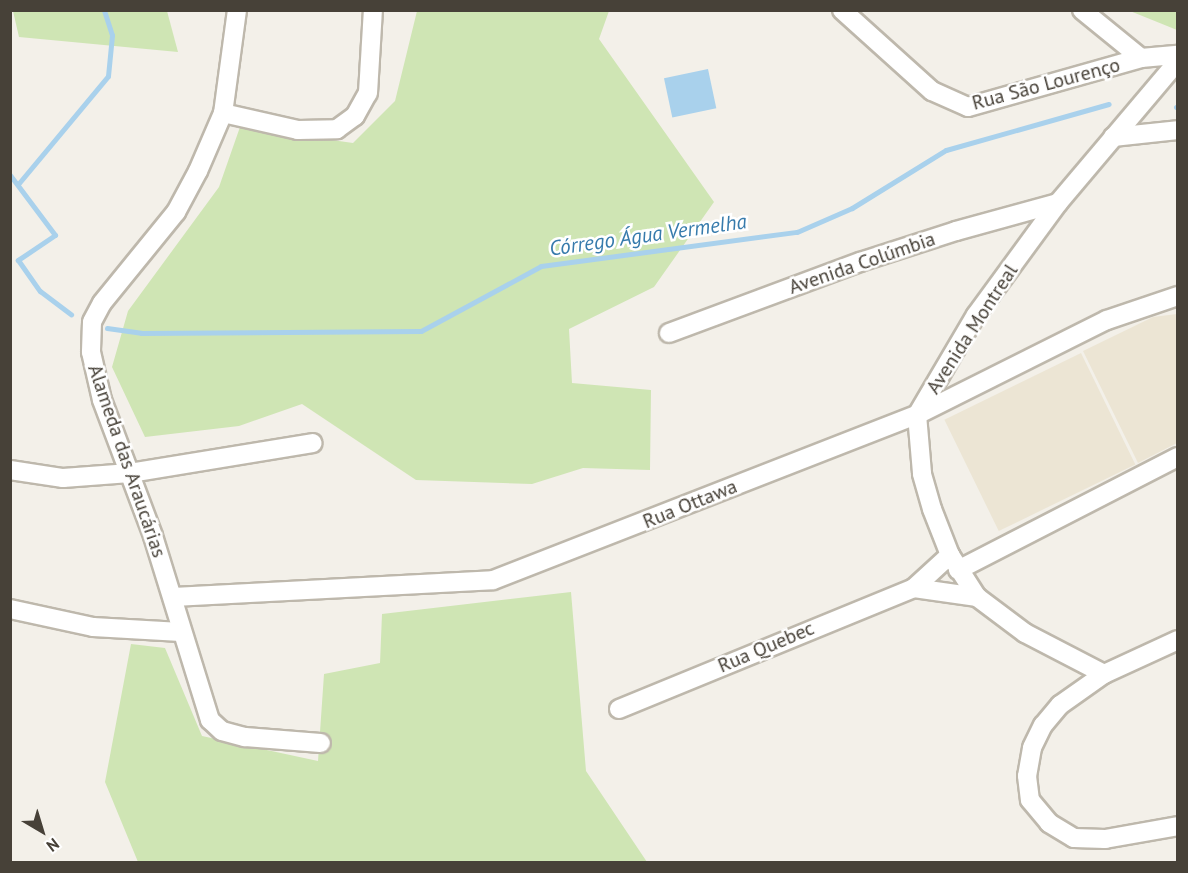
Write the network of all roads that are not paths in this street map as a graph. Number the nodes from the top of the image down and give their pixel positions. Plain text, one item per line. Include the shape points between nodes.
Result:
1 (237, 10) edge
2 (373, 10) edge
3 (842, 10) edge
4 (1082, 10) edge
5 (1178, 55) edge
6 (1141, 58) junction
7 (1178, 61) edge
8 (223, 113) junction
9 (1178, 130) edge
10 (1113, 137) junction
11 (1059, 203) junction
12 (1178, 296) edge
13 (669, 333) dead end
14 (917, 415) junction
15 (313, 443) dead end
16 (1178, 457) edge
17 (10, 470) edge
18 (130, 473) junction
19 (954, 563) junction
20 (914, 588) junction
21 (173, 597) junction
22 (977, 597) junction
23 (10, 609) edge
24 (181, 632) junction
25 (1178, 640) edge
26 (1104, 674) junction
27 (619, 709) dead end
28 (321, 742) dead end
29 (1178, 825) edge

1 - 8 street, Alameda das Araucárias
2 - 8 street via 368,93 355,116 337,129 298,130
3 - 6 street, Rua São Lourenço via 932,91 968,106
4 - 6 street
5 - 6 street, Rua São Lourenço
7 - 10 street, Avenida Montreal
8 - 18 street, Alameda das Araucárias via 176,212 102,303 92,322 91,352 102,400
9 - 10 street
10 - 11 street, Avenida Montreal
11 - 13 street, Avenida Colúmbia via 860,262
11 - 14 street, Avenida Montreal via 976,315
12 - 14 street, Rua Ottawa via 1107,320
14 - 19 street, Avenida Montreal via 922,473
14 - 21 street, Rua Ottawa via 493,580
15 - 18 street
16 - 19 street, Rua Quebec
17 - 18 street via 63,478
18 - 21 street, Alameda das Araucárias
19 - 20 street, Rua Quebec
19 - 22 street, Avenida Montreal
20 - 22 street
20 - 27 street, Rua Quebec
21 - 24 street, Alameda das Araucárias
22 - 26 street, Avenida Montreal via 1024,633
23 - 24 street via 93,627
24 - 28 street, Alameda das Araucárias via 201,700 210,720 222,731 245,737
25 - 26 street
26 - 29 street via 1060,705 1043,724 1032,748 1027,776 1030,800 1049,823 1074,838 1105,838

